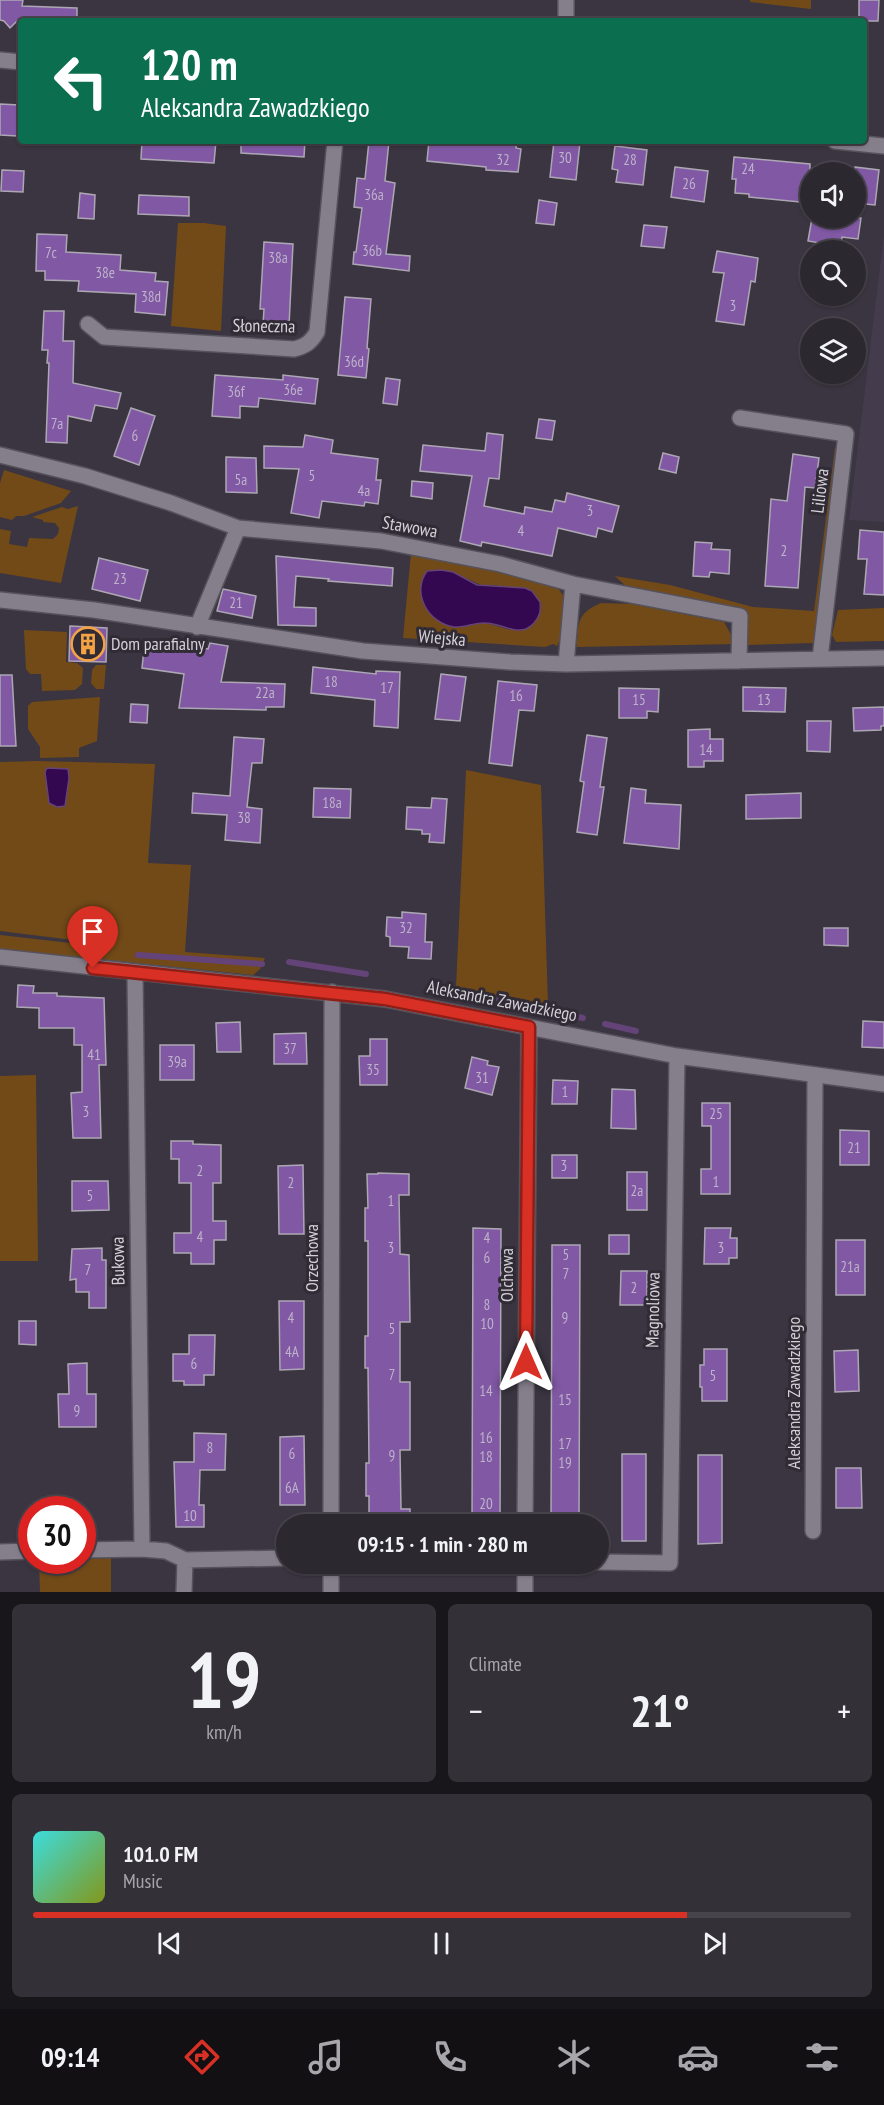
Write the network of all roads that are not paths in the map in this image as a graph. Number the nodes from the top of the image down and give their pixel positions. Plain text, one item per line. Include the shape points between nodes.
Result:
1 (566, 0) edge
2 (566, 18) edge
3 (0, 60) edge
4 (18, 62) edge
5 (335, 144) edge
6 (864, 144) edge
7 (884, 146) edge
8 (88, 324) dead end
9 (740, 418) dead end
10 (0, 455) edge
11 (238, 528) junction
12 (573, 584) junction
13 (0, 600) edge
14 (196, 627) junction
15 (884, 658) edge
16 (820, 659) junction
17 (740, 661) junction
18 (566, 664) junction
19 (0, 957) edge
20 (135, 972) junction
21 (332, 992) junction
22 (529, 1027) junction
23 (677, 1056) junction
24 (815, 1076) junction
25 (884, 1084) edge
26 (331, 1514) edge
27 (525, 1514) edge
28 (813, 1531) dead end
29 (142, 1549) junction
30 (96, 1550) edge
31 (18, 1551) edge
32 (0, 1552) edge
33 (276, 1558) edge
34 (185, 1560) junction
35 (609, 1562) edge
36 (331, 1574) edge
37 (525, 1574) edge
38 (184, 1592) edge
39 (331, 1592) edge
40 (525, 1592) edge

1 - 2 street
3 - 4 street
5 - 8 street, Słoneczna via 317,332 305,346 294,349 104,337
6 - 7 street
9 - 16 street, Liliowa via 846,434
10 - 11 street, Stawowa via 85,476
11 - 12 street, Stawowa via 381,540 500,564
11 - 14 street
12 - 17 street, Stawowa via 740,616
12 - 18 street
13 - 14 street, Wiejska
14 - 18 street, Wiejska via 363,651
15 - 16 street, Wiejska
16 - 17 street, Wiejska
17 - 18 street, Wiejska
19 - 20 street, Aleksandra Zawadzkiego
20 - 21 street, Aleksandra Zawadzkiego
20 - 29 street, Bukowa
21 - 22 street, Aleksandra Zawadzkiego via 440,1008
21 - 26 street, Orzechowa
22 - 23 street, Aleksandra Zawadzkiego
22 - 27 street, Olchowa
23 - 24 street, Aleksandra Zawadzkiego
23 - 35 street, Magnoliowa via 670,1563
24 - 25 street, Aleksandra Zawadzkiego
24 - 28 street, Aleksandra Zawadzkiego
29 - 30 street
29 - 34 street via 166,1551
31 - 32 street
33 - 34 street
34 - 38 street
36 - 39 street
37 - 40 street

